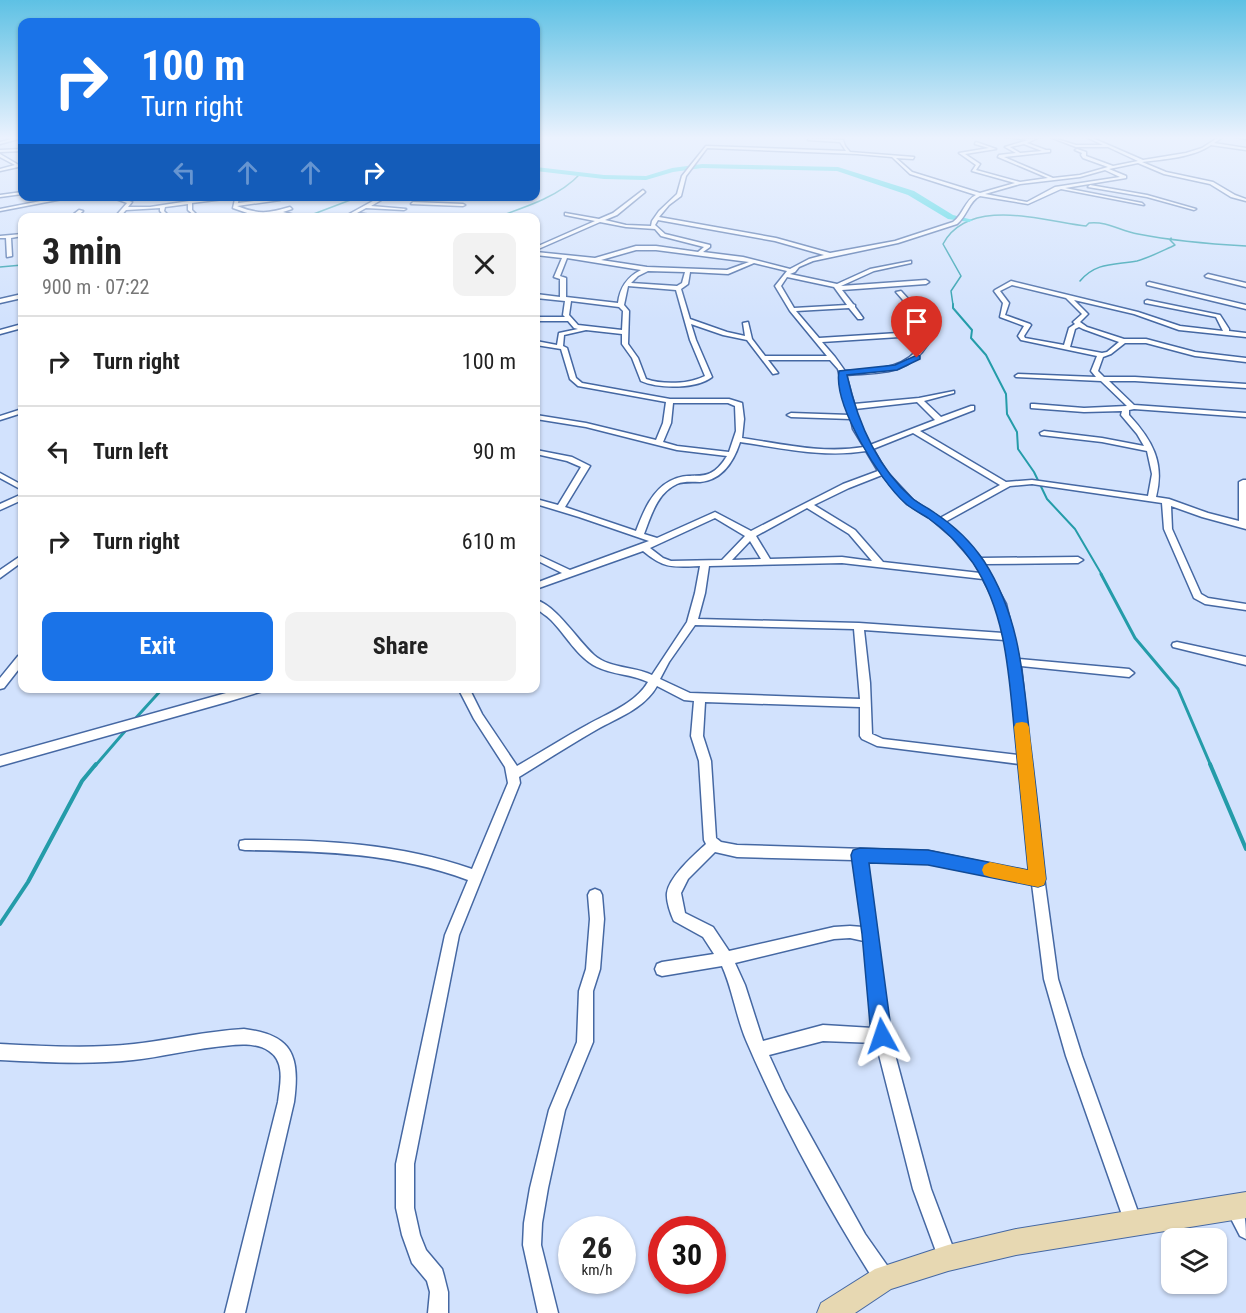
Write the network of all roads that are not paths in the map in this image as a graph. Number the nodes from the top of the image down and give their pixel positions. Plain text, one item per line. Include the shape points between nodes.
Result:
1 (10, 198) edge
2 (634, 198) edge
3 (674, 198) edge
4 (975, 198) edge
5 (1001, 198) edge
6 (1029, 198) edge
7 (1040, 198) edge
8 (1112, 198) edge
9 (1156, 198) edge
10 (18, 200) edge
11 (1037, 200) junction
12 (48, 201) edge
13 (127, 201) edge
14 (205, 201) edge
15 (236, 201) edge
16 (264, 201) edge
17 (377, 201) edge
18 (417, 201) edge
19 (10, 202) junction
20 (190, 203) junction
21 (413, 203) junction
22 (0, 204) edge
23 (1142, 204) dead end
24 (235, 205) junction
25 (463, 205) dead end
26 (163, 207) junction
27 (366, 207) junction
28 (290, 208) dead end
29 (125, 209) junction
30 (404, 209) junction
31 (1194, 209) dead end
32 (0, 210) edge
33 (81, 211) dead end
34 (279, 212) junction
35 (78, 213) edge
36 (121, 213) edge
37 (163, 213) edge
38 (194, 213) edge
39 (250, 213) edge
40 (275, 213) edge
41 (283, 213) edge
42 (353, 213) edge
43 (400, 213) edge
44 (567, 214) dead end
45 (656, 218) junction
46 (601, 222) junction
47 (657, 228) junction
48 (18, 235) edge
49 (8, 236) junction
50 (0, 237) edge
51 (540, 249) edge
52 (540, 252) edge
53 (698, 254) junction
54 (831, 255) junction
55 (9, 256) dead end
56 (565, 257) junction
57 (595, 260) junction
58 (756, 262) junction
59 (909, 262) dead end
60 (878, 268) junction
61 (647, 269) junction
62 (688, 270) junction
63 (790, 273) junction
64 (887, 274) dead end
65 (1208, 276) dead end
66 (896, 279) dead end
67 (926, 282) dead end
68 (626, 284) junction
69 (905, 284) junction
70 (1149, 284) dead end
71 (1246, 285) edge
72 (838, 287) junction
73 (678, 288) junction
74 (899, 292) dead end
75 (540, 296) edge
76 (18, 297) edge
77 (1068, 297) junction
78 (568, 300) junction
79 (0, 302) edge
80 (1147, 302) dead end
81 (621, 305) junction
82 (853, 306) junction
83 (1246, 307) edge
84 (792, 310) junction
85 (860, 318) dead end
86 (540, 319) edge
87 (569, 319) junction
88 (687, 320) junction
89 (746, 323) dead end
90 (1078, 325) junction
91 (18, 327) edge
92 (584, 330) junction
93 (0, 332) edge
94 (624, 332) junction
95 (917, 334) junction
96 (1225, 334) junction
97 (1246, 335) edge
98 (750, 339) junction
99 (818, 340) junction
100 (1123, 341) junction
101 (540, 343) edge
102 (560, 345) junction
103 (1066, 348) junction
104 (1102, 355) junction
105 (765, 358) junction
106 (833, 358) junction
107 (1246, 360) edge
108 (775, 373) dead end
109 (843, 373) junction
110 (1018, 376) dead end
111 (1101, 378) junction
112 (677, 383) junction
113 (1246, 386) edge
114 (952, 392) dead end
115 (919, 400) junction
116 (672, 401) junction
117 (1034, 406) dead end
118 (971, 408) dead end
119 (1129, 409) junction
120 (18, 412) edge
121 (851, 412) junction
122 (791, 415) dead end
123 (1246, 416) edge
124 (0, 418) edge
125 (540, 418) edge
126 (939, 420) junction
127 (913, 430) junction
128 (1044, 433) dead end
129 (736, 439) junction
130 (658, 444) junction
131 (869, 448) junction
132 (1151, 450) junction
133 (540, 453) edge
134 (730, 454) junction
135 (883, 472) junction
136 (0, 475) edge
137 (1243, 482) dead end
138 (1005, 485) junction
139 (18, 486) edge
140 (1152, 498) junction
141 (18, 499) edge
142 (1166, 501) junction
143 (540, 503) edge
144 (808, 505) junction
145 (0, 507) edge
146 (561, 507) junction
147 (939, 522) junction
148 (1244, 525) edge
149 (639, 535) junction
150 (751, 535) junction
151 (657, 540) junction
152 (644, 547) junction
153 (540, 559) edge
154 (1078, 560) dead end
155 (18, 561) edge
156 (767, 561) junction
157 (978, 561) junction
158 (725, 562) junction
159 (705, 563) junction
160 (879, 563) junction
161 (570, 574) junction
162 (0, 575) edge
163 (988, 577) junction
164 (540, 585) edge
165 (540, 606) edge
166 (1246, 607) edge
167 (692, 622) junction
168 (859, 626) junction
169 (1009, 637) junction
170 (1177, 645) dead end
171 (1246, 661) edge
172 (1015, 662) junction
173 (18, 664) edge
174 (1129, 674) dead end
175 (654, 681) junction
176 (0, 685) edge
177 (242, 693) edge
178 (466, 693) edge
179 (700, 697) junction
180 (864, 703) junction
181 (1025, 760) junction
182 (0, 762) edge
183 (514, 774) junction
184 (245, 845) dead end
185 (713, 845) junction
186 (860, 855) junction
187 (477, 877) junction
188 (1038, 879) junction
189 (595, 895) dead end
190 (871, 934) junction
191 (726, 959) junction
192 (662, 969) dead end
193 (882, 1036) junction
194 (759, 1050) junction
195 (0, 1052) edge
196 (1240, 1206) edge
197 (1133, 1224) junction
198 (1246, 1230) edge
199 (948, 1258) junction
200 (884, 1278) junction
201 (235, 1313) edge
202 (438, 1313) edge
203 (548, 1313) edge
204 (831, 1313) edge

1 - 19 street
2 - 46 street
3 - 45 street
4 - 54 street via 961,218 892,243
5 - 11 street via 1025,203
6 - 11 street
7 - 11 street
8 - 23 street
9 - 31 street
10 - 19 street
12 - 32 street
13 - 29 street via 130,202
14 - 20 street
15 - 24 street
16 - 24 street
17 - 27 street
18 - 21 street
19 - 22 street
20 - 26 street
20 - 38 street
21 - 25 street
21 - 30 street
24 - 39 street
26 - 29 street
26 - 37 street
27 - 30 street
27 - 42 street
28 - 34 street
29 - 36 street
30 - 43 street
33 - 35 street
34 - 40 street
34 - 41 street
44 - 46 street
45 - 47 street via 653,225
45 - 54 street
46 - 47 street
46 - 51 street
47 - 53 street via 664,235 708,246
48 - 49 street
49 - 50 street
49 - 55 street
52 - 56 street
53 - 57 street via 642,248
53 - 58 street
54 - 63 street via 812,260
56 - 57 street
56 - 78 street via 556,277 563,278 563,298
57 - 61 street
58 - 62 street via 728,272
58 - 63 street
59 - 60 street
60 - 64 street
60 - 72 street
61 - 62 street
61 - 68 street
62 - 73 street via 685,284
63 - 72 street
63 - 84 street via 778,286
65 - 71 street
66 - 69 street
67 - 69 street
68 - 73 street
68 - 81 street
69 - 72 street
70 - 83 street
72 - 82 street
73 - 88 street
74 - 95 street via 934,333
75 - 78 street
76 - 79 street
77 - 90 street via 1085,314 1076,322
77 - 96 street via 1179,328
77 - 103 street via 1011,283 997,291 1006,305 1002,316 1028,325 1021,337
78 - 81 street
78 - 87 street
80 - 96 street via 1218,316
81 - 94 street via 626,311
82 - 84 street
82 - 85 street
84 - 99 street
86 - 87 street
87 - 92 street
88 - 98 street
88 - 112 street via 709,377 704,381
89 - 98 street
90 - 100 street
90 - 103 street via 1072,328
91 - 93 street
92 - 94 street
92 - 102 street via 561,334
94 - 112 street via 625,344 643,380
95 - 99 street
95 - 109 street via 925,344 917,358 908,363 876,371
96 - 97 street
98 - 105 street
99 - 106 street
100 - 104 street
100 - 107 street via 1140,340 1195,354
101 - 102 street
102 - 116 street via 575,383
103 - 104 street
104 - 111 street via 1094,371
105 - 106 street
105 - 108 street
106 - 109 street
109 - 121 street
110 - 111 street
111 - 113 street
111 - 119 street
112 - 116 street
114 - 115 street
115 - 121 street
115 - 126 street
116 - 129 street via 737,402 741,425
116 - 130 street
117 - 119 street
118 - 126 street
119 - 123 street
119 - 132 street via 1125,415 1144,435
120 - 124 street
121 - 122 street
121 - 131 street
125 - 130 street
126 - 127 street
127 - 131 street
127 - 138 street
128 - 132 street
129 - 131 street via 833,453
129 - 134 street
130 - 134 street
131 - 135 street
132 - 140 street via 1156,465
133 - 146 street via 586,465
134 - 149 street via 723,468 711,477 676,482 662,491 652,501
135 - 144 street
135 - 147 street via 910,502
136 - 139 street
137 - 148 street
138 - 140 street via 1044,482
138 - 147 street
140 - 142 street
141 - 145 street
142 - 148 street
142 - 166 street via 1168,529 1197,596 1205,601
143 - 146 street
144 - 150 street
144 - 160 street via 852,532
146 - 149 street
147 - 157 street
149 - 151 street
150 - 151 street via 715,515
150 - 156 street
150 - 158 street
151 - 152 street
152 - 159 street via 669,564
152 - 161 street
153 - 161 street
154 - 157 street
155 - 162 street
156 - 158 street
156 - 160 street
157 - 163 street
158 - 159 street
159 - 167 street
160 - 163 street
161 - 164 street
163 - 169 street via 1001,604
165 - 175 street via 592,659
167 - 168 street
167 - 175 street
168 - 169 street
168 - 180 street
169 - 172 street
170 - 171 street
172 - 174 street
172 - 181 street
173 - 176 street
175 - 179 street via 688,697
175 - 183 street via 626,710
177 - 182 street
178 - 183 street
179 - 180 street
179 - 185 street via 697,736 705,761
180 - 181 street via 866,736 876,742
181 - 188 street
183 - 187 street via 514,783
184 - 187 street via 343,846 389,852 445,864
185 - 186 street via 737,851
185 - 191 street via 683,875 674,893 679,917 708,932
186 - 188 street via 928,857
186 - 190 street
187 - 202 street via 452,935 405,1164 405,1208 419,1256 435,1276
188 - 197 street via 1051,979
189 - 203 street via 597,919 593,969 586,991 585,1042 558,1110 533,1223 532,1245
190 - 191 street via 834,933
190 - 193 street
191 - 192 street
191 - 194 street
193 - 194 street via 823,1033
193 - 199 street via 922,1189
194 - 200 street via 809,1151
195 - 201 street via 133,1052 249,1038 272,1043 281,1052 291,1072 286,1102
196 - 197 main road
196 - 198 street
197 - 199 main road via 1016,1242
199 - 200 main road
200 - 204 main road

